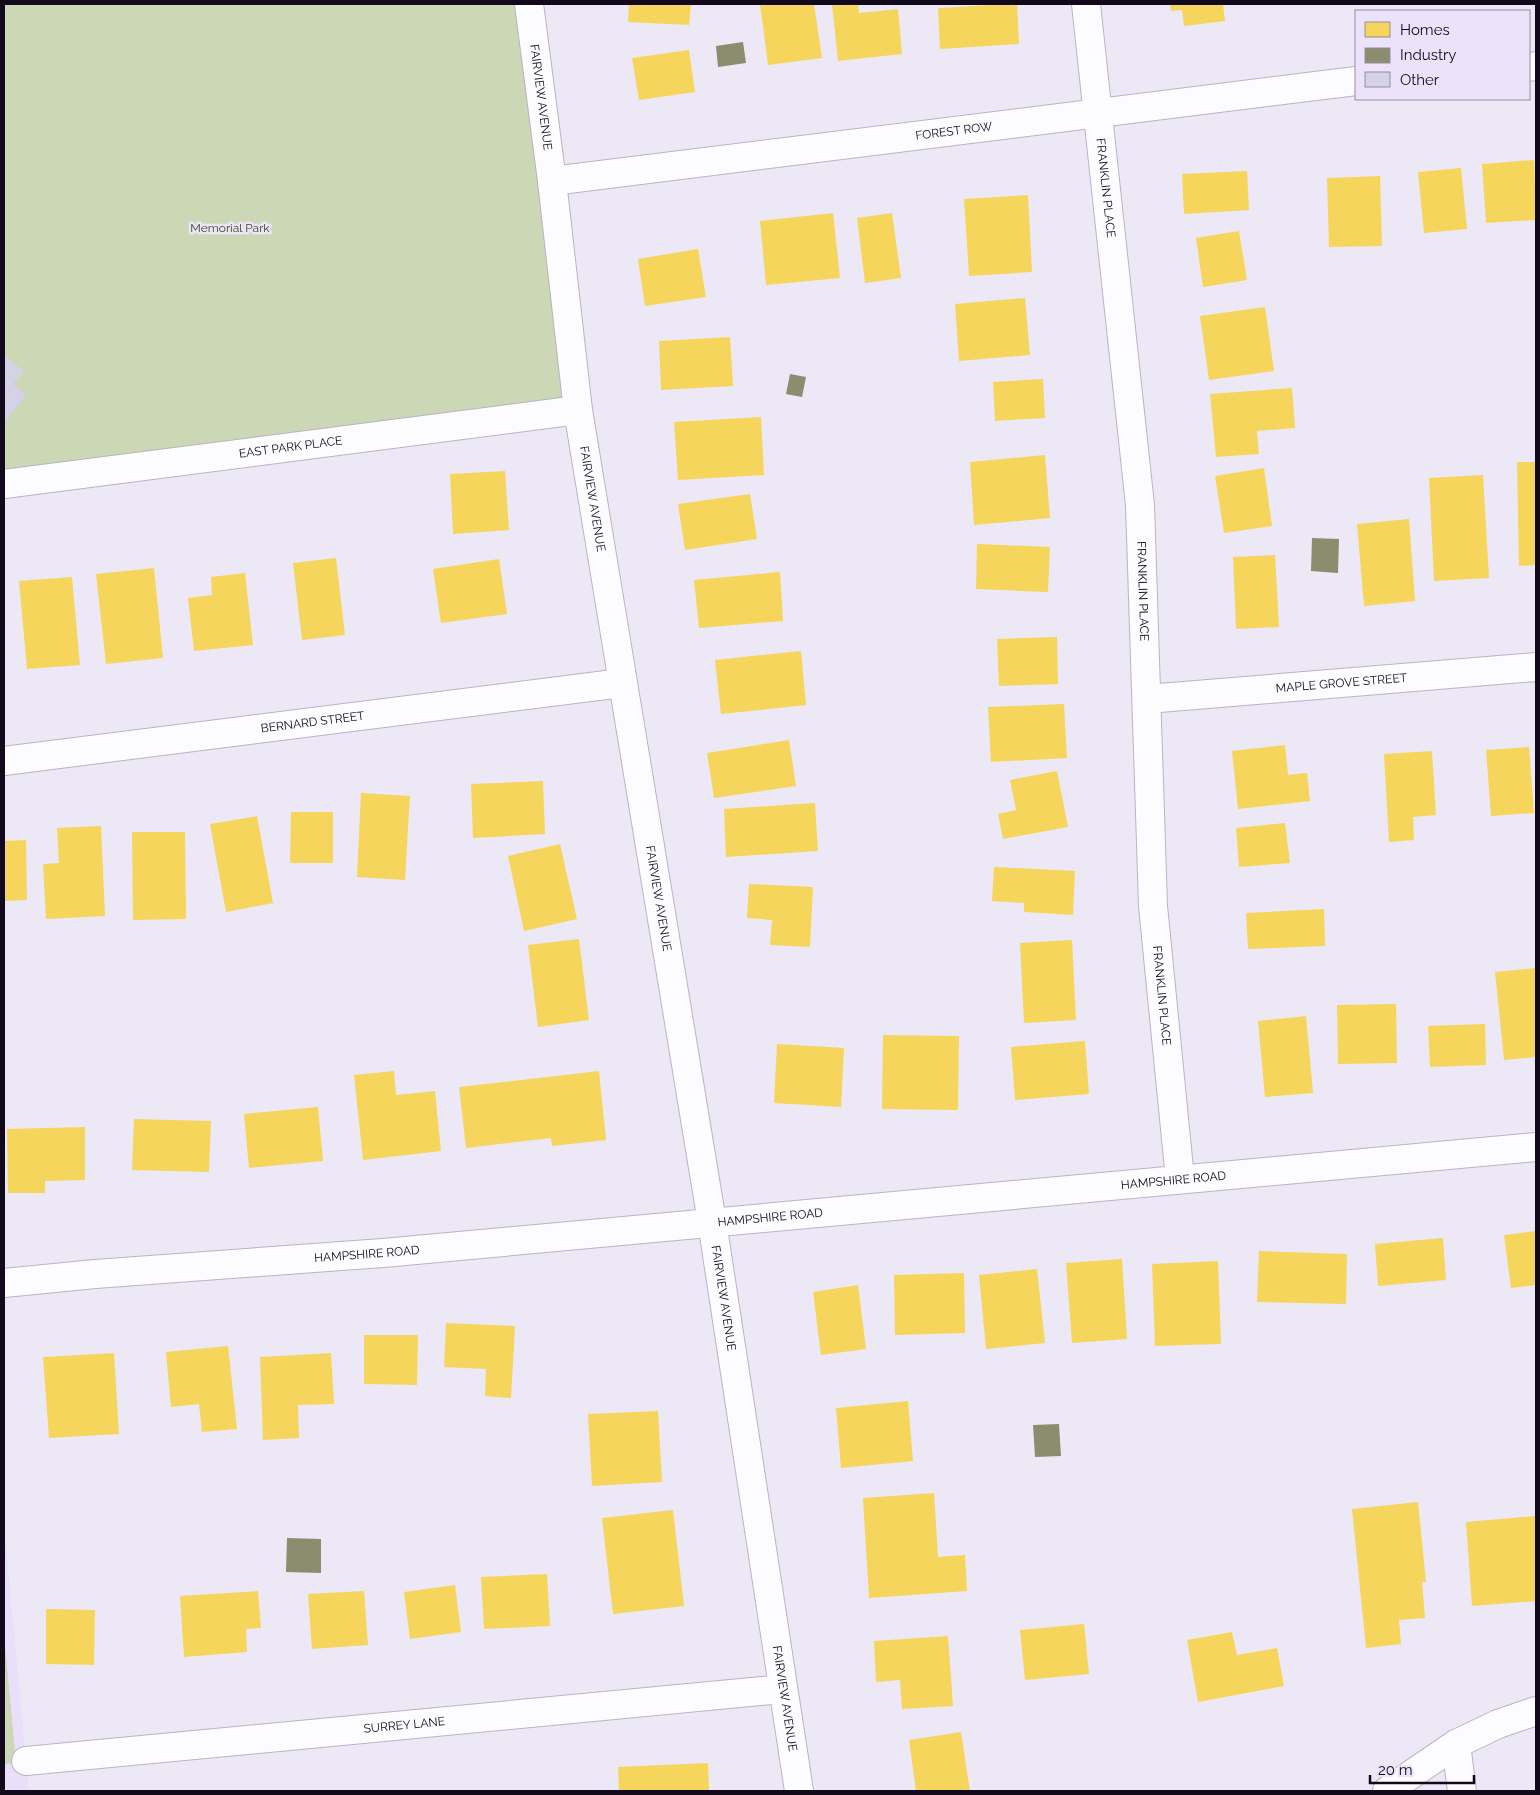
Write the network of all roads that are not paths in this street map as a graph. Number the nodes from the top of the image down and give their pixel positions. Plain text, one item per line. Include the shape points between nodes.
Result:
1 (529, 4) edge
2 (1086, 4) edge
3 (1355, 81) edge
4 (1098, 113) junction
5 (552, 180) junction
6 (578, 410) junction
7 (4, 484) edge
8 (1536, 667) edge
9 (622, 683) junction
10 (1147, 699) junction
11 (4, 760) edge
12 (1536, 1147) edge
13 (1180, 1179) junction
14 (712, 1222) junction
15 (4, 1283) edge
16 (783, 1689) junction
17 (1536, 1711) edge
18 (1456, 1744) junction
19 (26, 1761) dead end
20 (799, 1791) edge
21 (1387, 1791) edge
22 (1462, 1791) edge

1 - 5 street, FAIRVIEW AVENUE
2 - 4 street, FRANKLIN PLACE
3 - 4 street, FOREST ROW
4 - 5 street, FOREST ROW
4 - 10 street, FRANKLIN PLACE via 1140,504
5 - 6 street, FAIRVIEW AVENUE
6 - 7 street, EAST PARK PLACE
6 - 9 street, FAIRVIEW AVENUE
8 - 10 street, MAPLE GROVE STREET
9 - 11 street, BERNARD STREET
9 - 14 street, FAIRVIEW AVENUE
10 - 13 street, FRANKLIN PLACE via 1152,906
12 - 13 street, HAMPSHIRE ROAD
13 - 14 street, HAMPSHIRE ROAD
14 - 15 street, HAMPSHIRE ROAD via 384,1254
14 - 16 street, FAIRVIEW AVENUE
16 - 19 street, SURREY LANE
16 - 20 street, FAIRVIEW AVENUE
17 - 18 street
18 - 21 street
18 - 22 street

